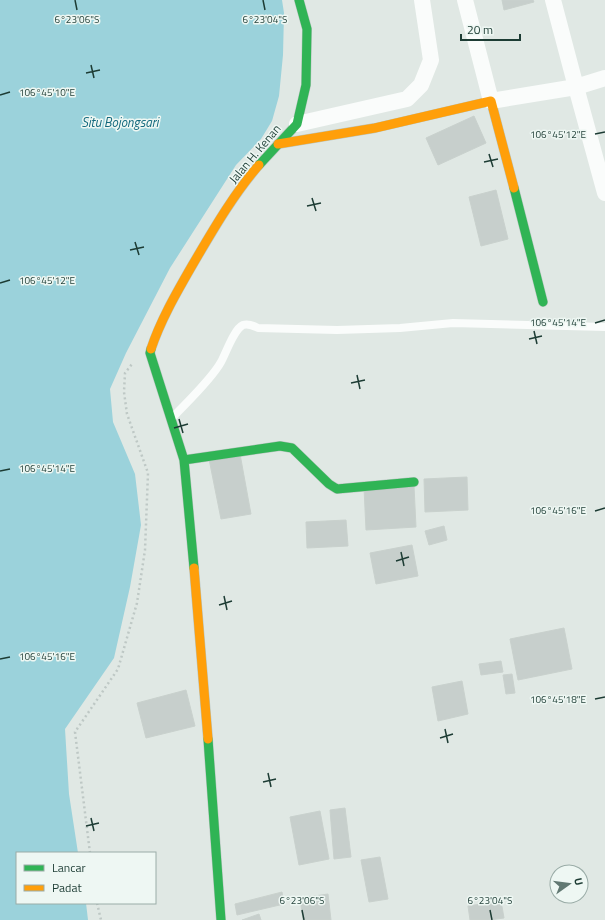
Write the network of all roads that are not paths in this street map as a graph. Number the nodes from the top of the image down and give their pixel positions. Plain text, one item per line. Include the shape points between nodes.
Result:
1 (299, 0) edge
2 (422, 0) edge
3 (464, 0) edge
4 (554, 0) edge
5 (605, 78) edge
6 (576, 86) junction
7 (491, 102) junction
8 (296, 124) junction
9 (278, 144) junction
10 (605, 193) edge
11 (543, 302) dead end
12 (605, 328) edge
13 (171, 419) junction
14 (184, 460) junction
15 (414, 482) dead end
16 (221, 920) edge

1 - 8 street, Jalan H. Kenan via 307,29 306,85
2 - 8 street via 432,60 421,85 406,99
3 - 7 street
4 - 6 street
5 - 6 street
6 - 7 street
6 - 10 street
7 - 9 street via 375,128
7 - 11 street
8 - 9 street, Jalan H. Kenan
9 - 13 street, Jalan H. Kenan via 249,177 210,235 157,331 150,353
12 - 13 lane via 453,323 337,330 258,328 249,324 242,325 217,369
13 - 14 street
14 - 15 street via 280,446 292,448 337,489
14 - 16 street via 206,705

